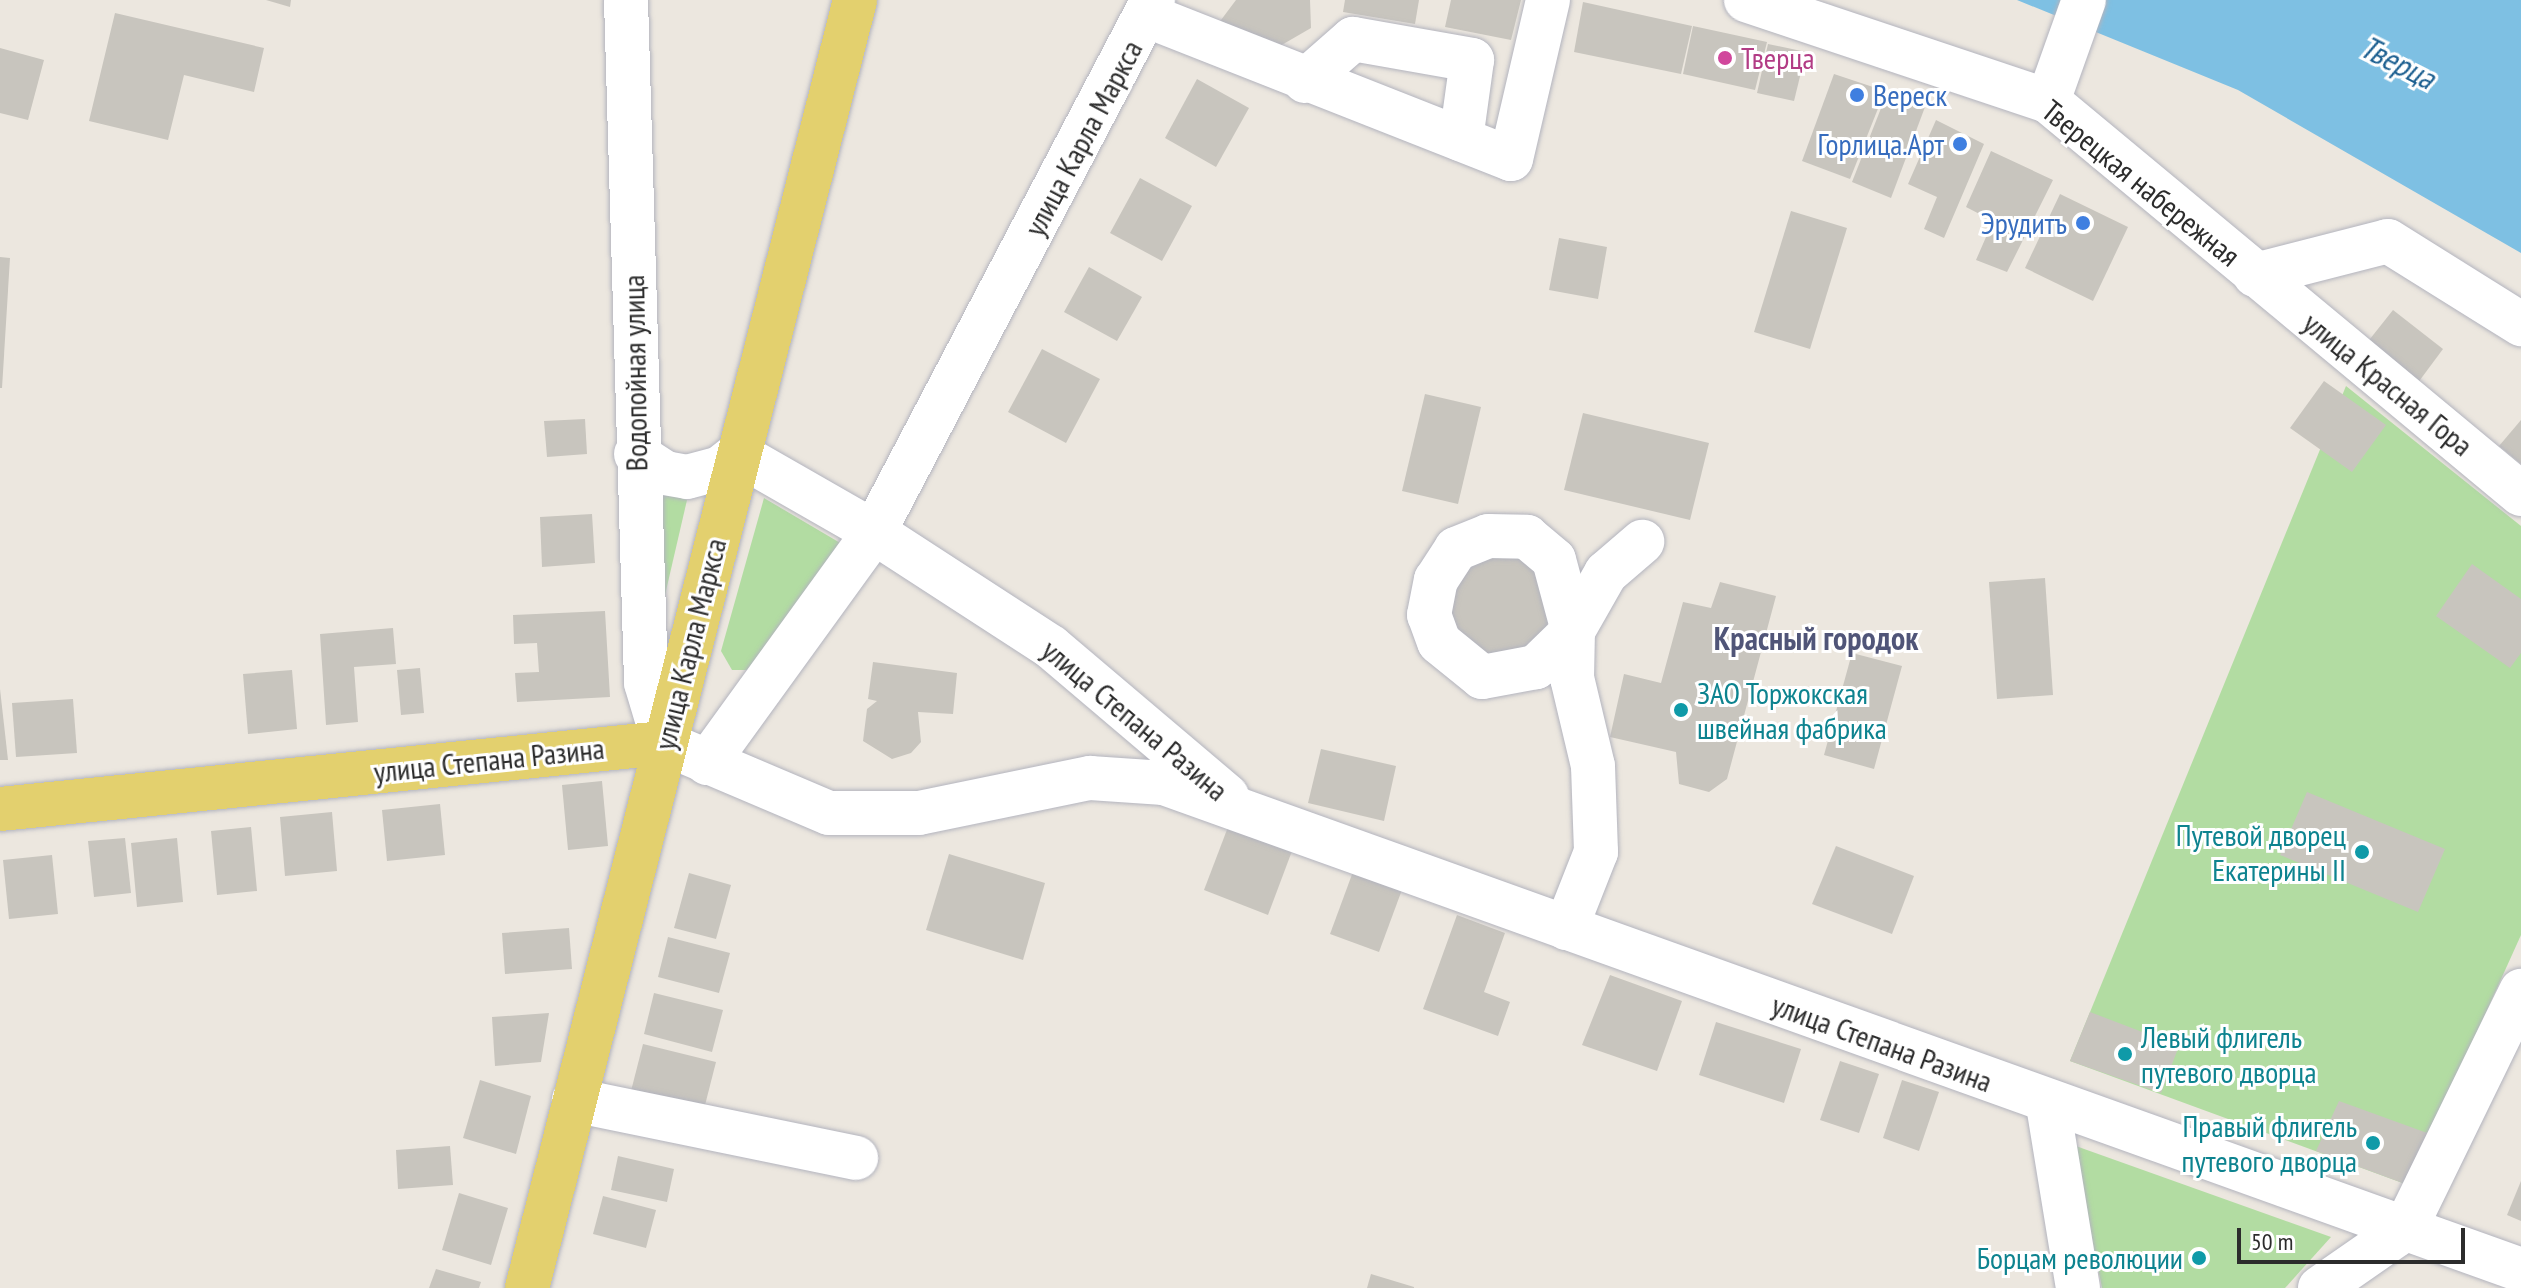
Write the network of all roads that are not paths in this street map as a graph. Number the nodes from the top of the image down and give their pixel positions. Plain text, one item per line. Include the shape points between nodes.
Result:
1 (626, 0) edge
2 (855, 0) edge
3 (1548, 0) edge
4 (1746, 0) edge
5 (2084, 0) edge
6 (1150, 8) edge
7 (1305, 81) junction
8 (2052, 90) junction
9 (1461, 139) junction
10 (2255, 275) junction
11 (2521, 324) edge
12 (636, 454) junction
13 (738, 454) junction
14 (2521, 494) edge
15 (874, 532) junction
16 (1642, 542) dead end
17 (664, 743) junction
18 (707, 763) junction
19 (0, 809) edge
20 (1244, 811) junction
21 (1566, 928) junction
22 (2521, 991) edge
23 (574, 1100) junction
24 (2048, 1105) junction
25 (856, 1158) dead end
26 (2405, 1229) junction
27 (2521, 1270) edge
28 (527, 1288) edge
29 (2078, 1288) edge
30 (2320, 1288) edge

1 - 12 street, Водопойная улица
2 - 13 main road, улица Карла Маркса
3 - 9 street via 1511,159
4 - 8 street, Тверецкая набережная
5 - 8 street
6 - 7 street
6 - 15 street, улица Карла Маркса
7 - 9 street
7 - 9 street via 1353,39 1472,60
8 - 10 street, Тверецкая набережная
10 - 11 street, Тверецкая набережная via 2388,241
10 - 14 street, улица Красная Гора
12 - 13 street via 665,473 687,477 720,468
12 - 17 street, Водопойная улица via 646,683
13 - 15 street, улица Степана Разина
13 - 17 main road, улица Карла Маркса
15 - 18 street, улица Карла Маркса
15 - 20 street, улица Степана Разина via 1051,647
16 - 21 street via 1606,573 1573,631 1572,678 1593,766 1596,852
17 - 18 street, улица Степана Разина
17 - 19 main road, улица Степана Разина
17 - 23 main road, улица Карла Маркса
18 - 20 street, улица Степана Разина via 829,813 919,813 1090,778 1164,783
20 - 21 street, улица Степана Разина
21 - 24 street, улица Степана Разина
22 - 26 street
23 - 25 street
23 - 28 main road, улица Карла Маркса
24 - 26 street, улица Степана Разина
24 - 29 street
26 - 27 street, улица Степана Разина
26 - 30 street

